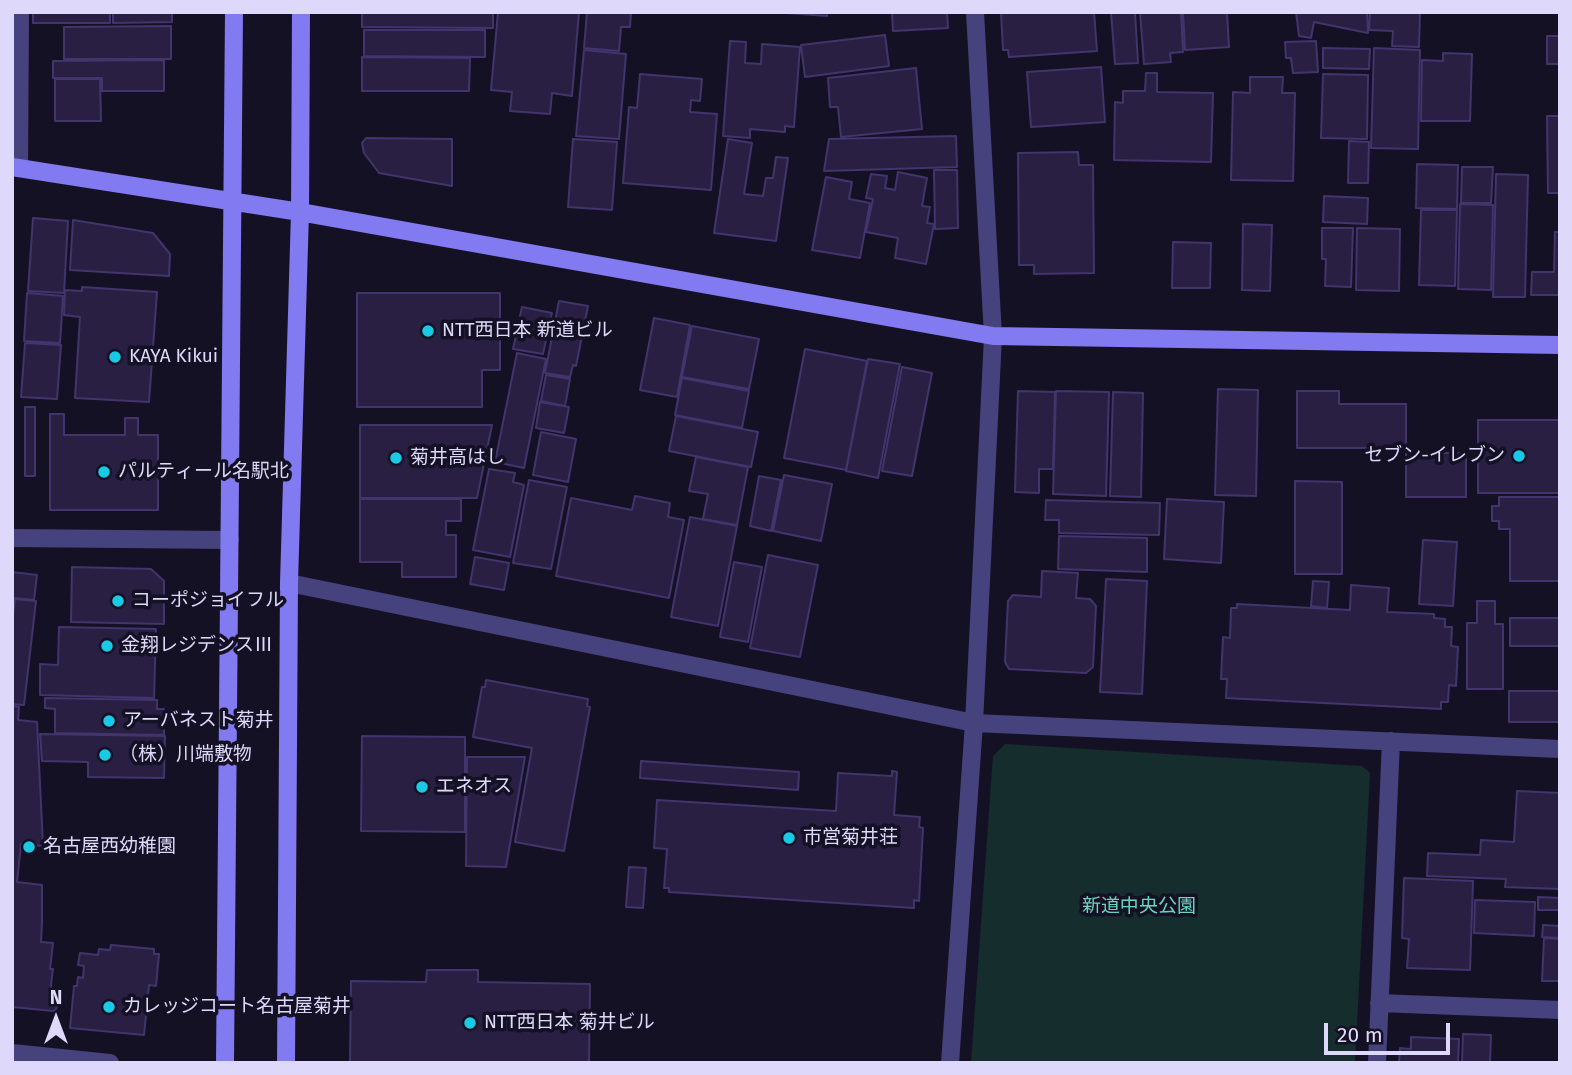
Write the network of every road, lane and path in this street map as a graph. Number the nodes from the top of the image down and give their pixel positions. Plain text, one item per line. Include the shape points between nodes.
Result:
1 (20, 12) edge
2 (234, 12) edge
3 (301, 12) edge
4 (975, 12) edge
5 (16, 167) edge
6 (233, 202) junction
7 (300, 212) junction
8 (993, 336) junction
9 (1560, 345) edge
10 (12, 538) edge
11 (230, 540) junction
12 (289, 583) junction
13 (974, 723) junction
14 (1391, 741) junction
15 (1560, 749) edge
16 (1380, 1003) junction
17 (1560, 1010) edge
18 (12, 1053) edge
19 (110, 1063) edge
20 (225, 1063) edge
21 (286, 1063) edge
22 (950, 1063) edge
23 (1377, 1063) edge

1 - 5 street
2 - 6 street
3 - 7 street
4 - 8 street
5 - 6 street
6 - 7 street
6 - 11 street
7 - 8 street
7 - 12 street
8 - 9 street
8 - 13 street
10 - 11 street
11 - 20 street
12 - 13 street
12 - 21 street
13 - 14 street
13 - 22 street
14 - 15 street
14 - 16 street
16 - 17 street
16 - 23 street
18 - 19 street

